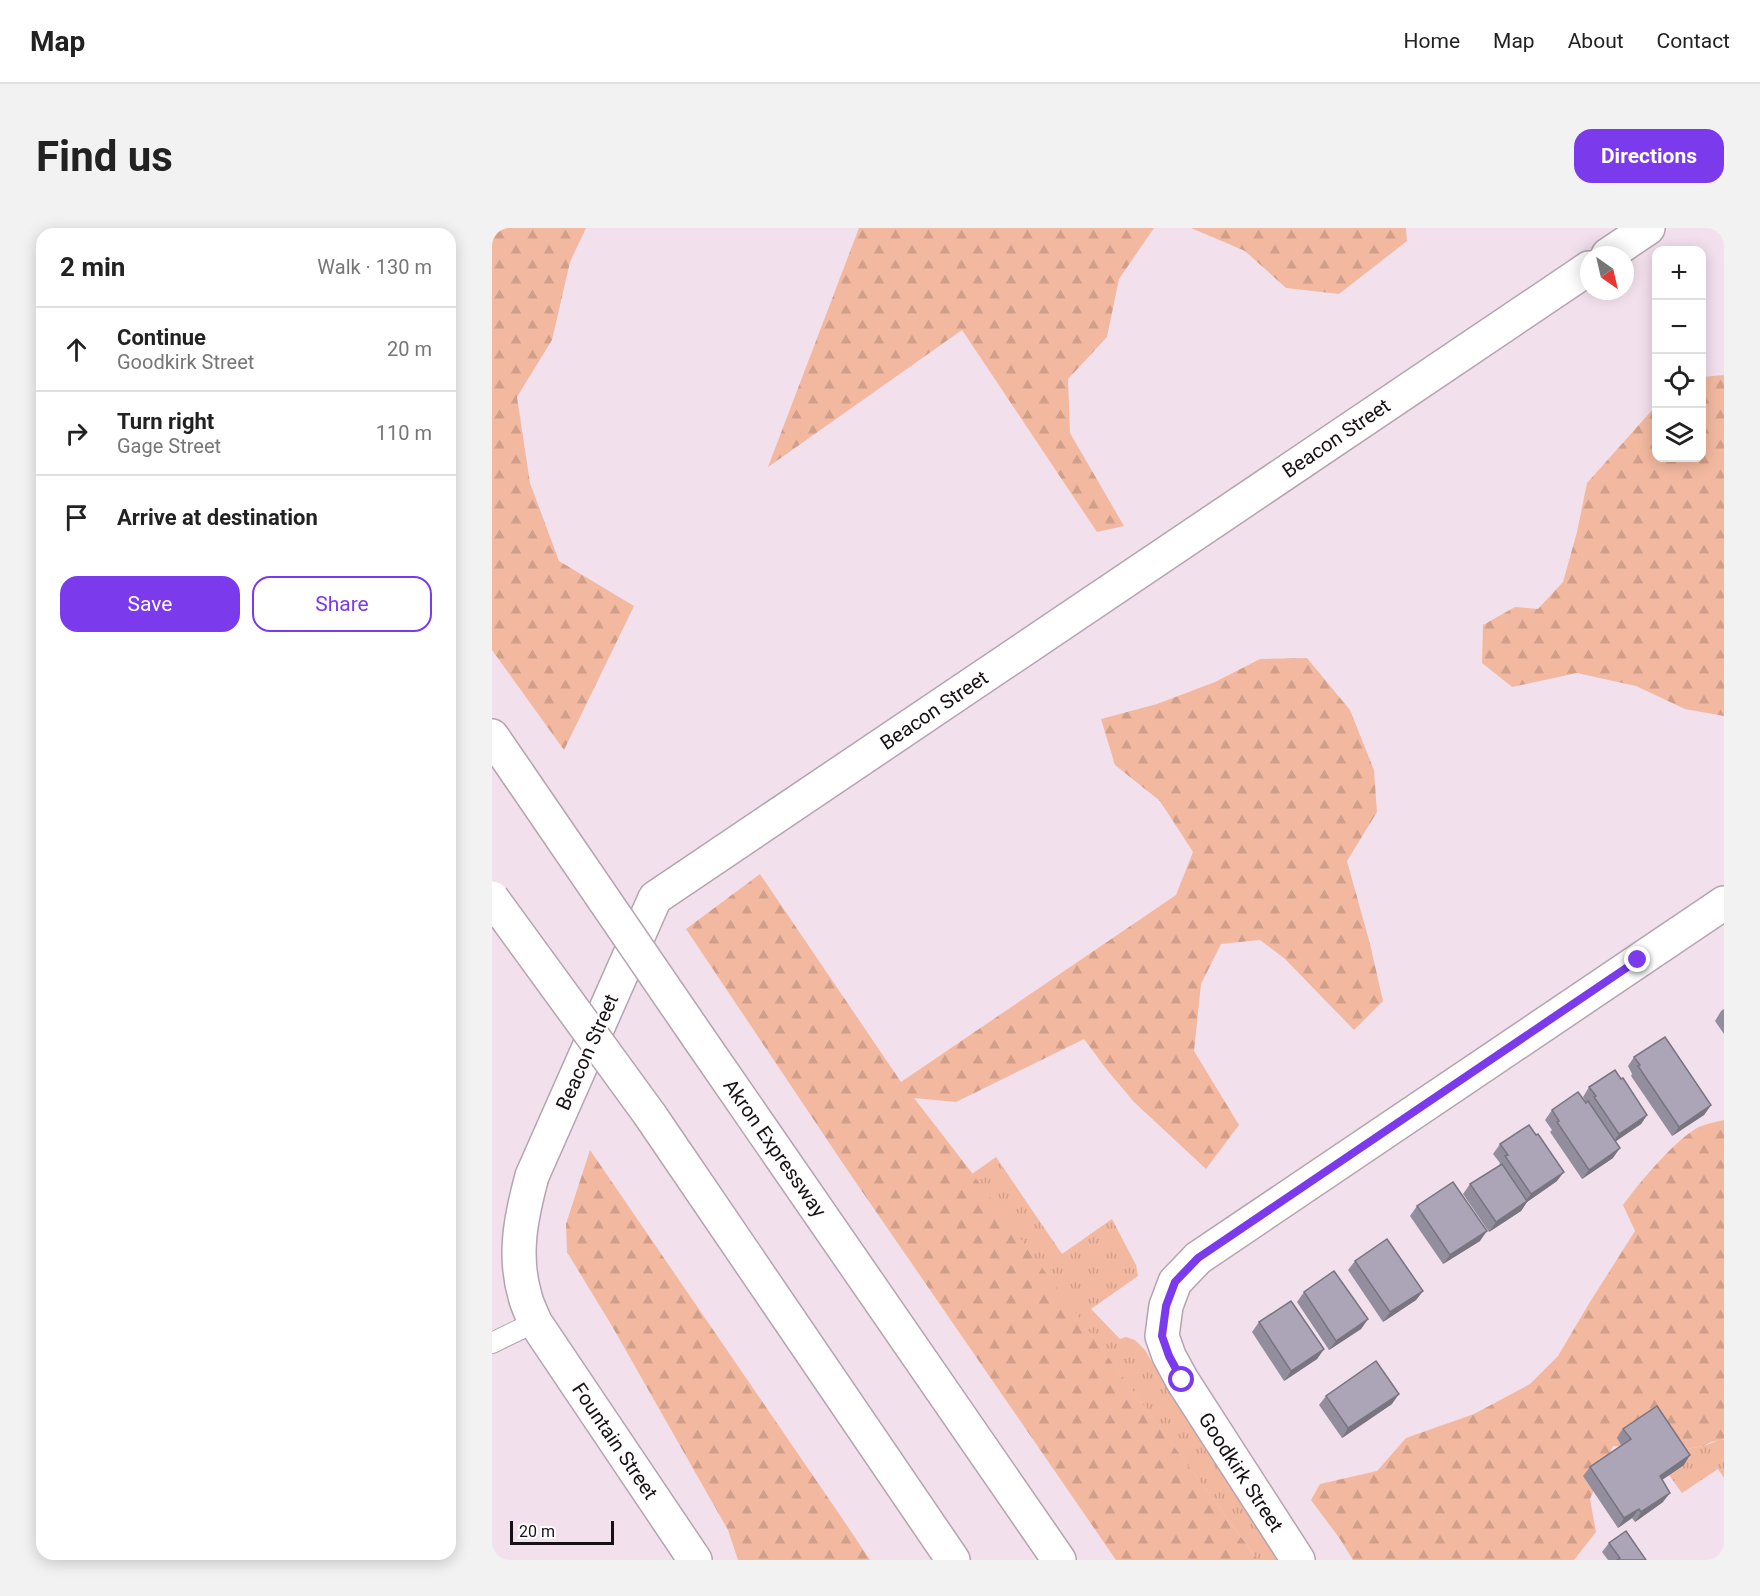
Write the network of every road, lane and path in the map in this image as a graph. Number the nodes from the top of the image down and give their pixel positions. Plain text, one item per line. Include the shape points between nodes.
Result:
1 (1648, 228) edge
2 (1621, 246) edge
3 (1580, 274) edge
4 (492, 736) edge
5 (492, 898) edge
6 (1724, 903) edge
7 (536, 1322) junction
8 (492, 1344) edge
9 (695, 1560) edge
10 (953, 1560) edge
11 (1059, 1560) edge
12 (1298, 1560) edge

1 - 2 main road
3 - 7 main road, Beacon Street via 655,898 532,1176 519,1236 525,1297
4 - 11 main road, Akron Expressway, bridge
5 - 10 main road, bridge via 650,1115
6 - 12 main road, Goodkirk Street via 1198,1258 1175,1282 1166,1306 1162,1336 1169,1356
7 - 8 lane
7 - 9 main road, Fountain Street

